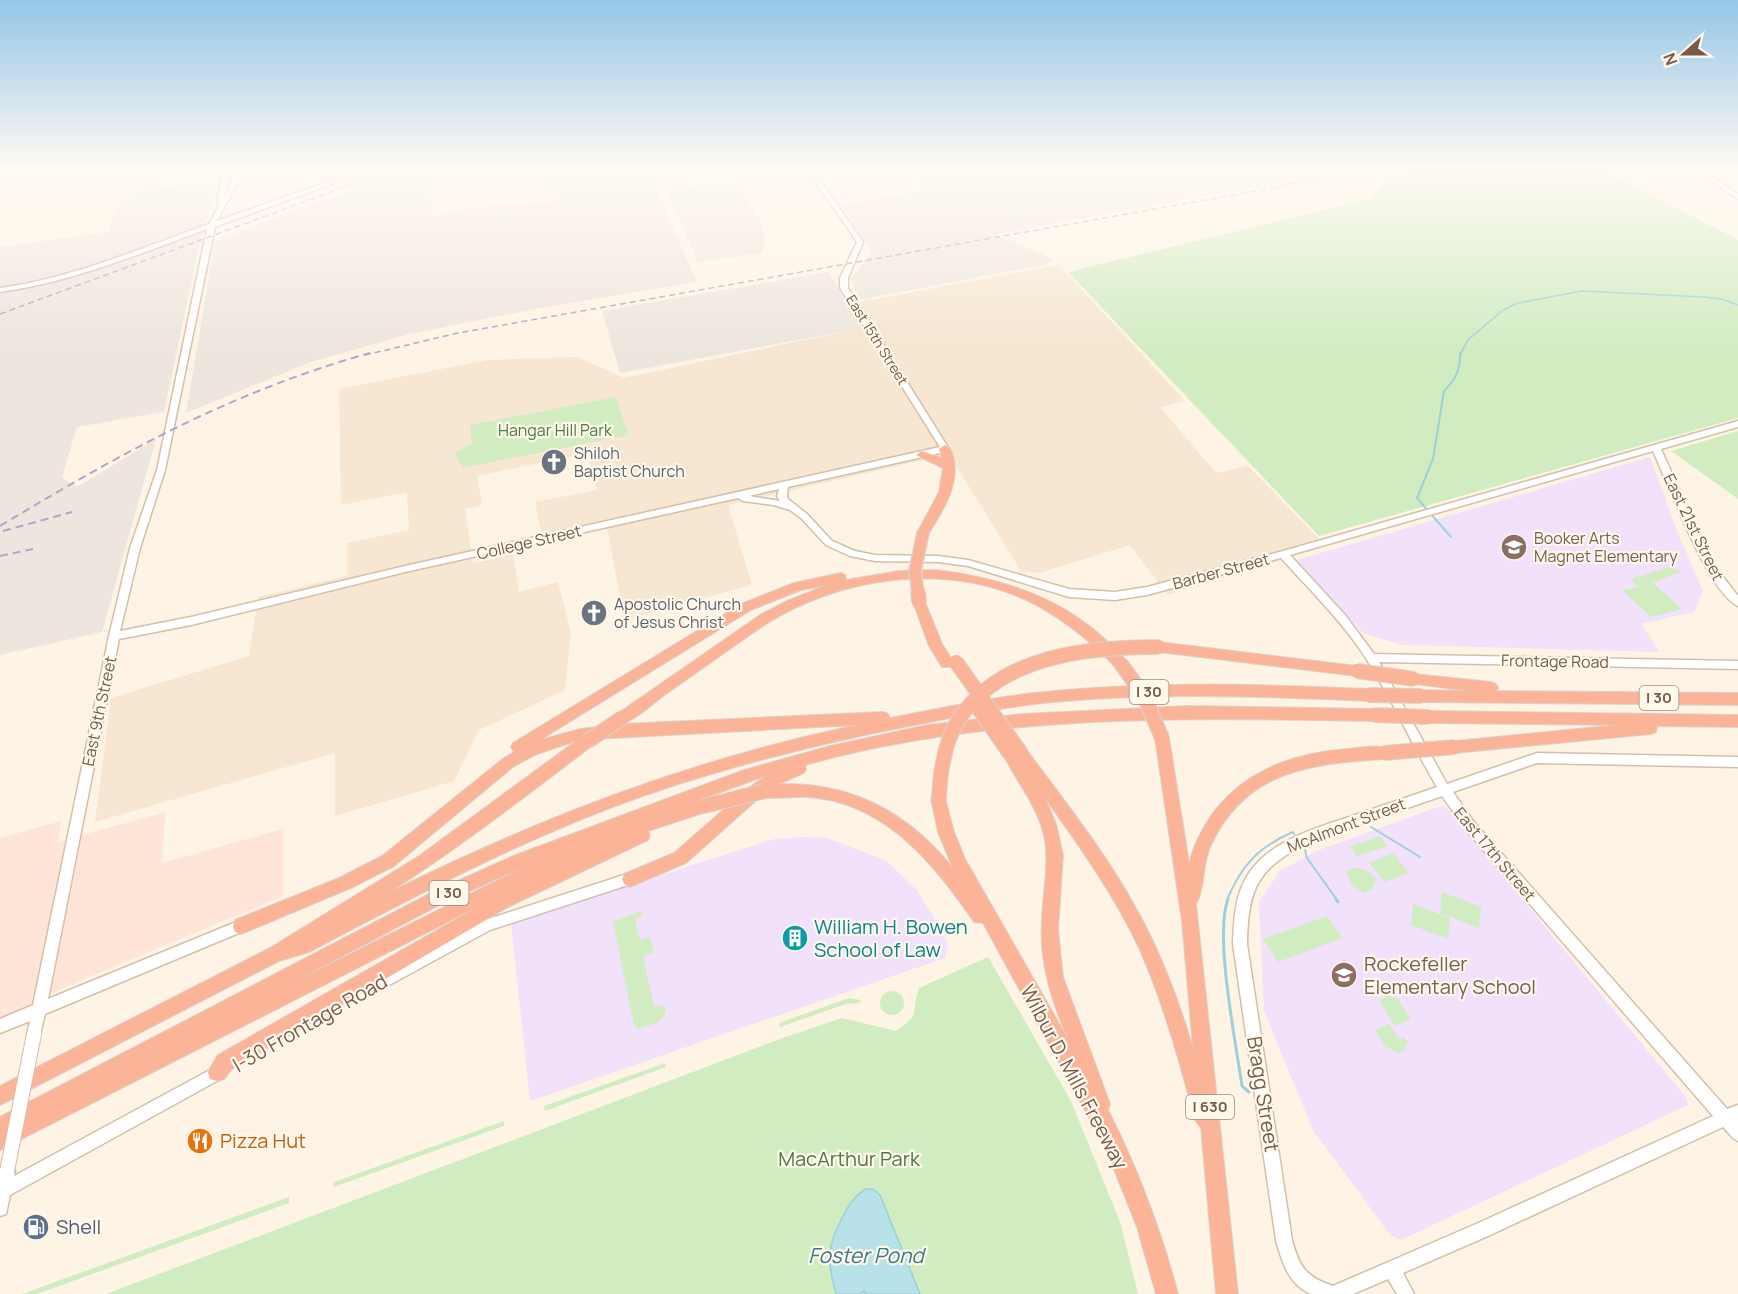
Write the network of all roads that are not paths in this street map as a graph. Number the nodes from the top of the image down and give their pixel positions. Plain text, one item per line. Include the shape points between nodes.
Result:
1 (207, 228) edge
2 (211, 228) edge
3 (221, 228) edge
4 (851, 228) edge
5 (178, 239) junction
6 (207, 250) junction
7 (0, 290) edge
8 (1738, 424) edge
9 (1656, 447) junction
10 (945, 449) junction
11 (922, 455) junction
12 (951, 468) junction
13 (784, 486) junction
14 (770, 489) junction
15 (737, 497) junction
16 (774, 502) junction
17 (794, 509) junction
18 (1283, 554) junction
19 (861, 580) junction
20 (1738, 602) edge
21 (114, 636) junction
22 (1371, 658) junction
23 (1738, 665) edge
24 (1579, 699) junction
25 (1738, 699) edge
26 (1736, 721) edge
27 (930, 724) junction
28 (1016, 753) junction
29 (1738, 762) edge
30 (1443, 789) junction
31 (704, 806) junction
32 (442, 817) junction
33 (1256, 873) joint
34 (630, 879) joint
35 (1190, 921) junction
36 (241, 926) joint
37 (276, 954) junction
38 (1012, 963) junction
39 (38, 1010) junction
40 (0, 1026) edge
41 (217, 1072) junction
42 (0, 1096) edge
43 (1731, 1114) edge
44 (0, 1127) edge
45 (1738, 1133) edge
46 (0, 1140) edge
47 (1212, 1145) junction
48 (1122, 1162) junction
49 (2, 1191) edge
50 (0, 1208) edge
51 (1391, 1268) junction
52 (1167, 1294) edge
53 (1227, 1294) edge
54 (1333, 1294) edge
55 (1406, 1294) edge

1 - 5 main road
2 - 6 main road, East 9th Street
3 - 6 main road
4 - 10 main road, East 15th Street via 860,242 844,278 844,288
5 - 6 main road via 202,237
5 - 7 main road via 55,281
6 - 21 main road, East 9th Street via 161,470 135,548
8 - 9 main road, Barber Street
9 - 18 main road, Barber Street
9 - 20 main road, East 21st Street via 1708,564
10 - 11 main road, College Street
10 - 12 highway
11 - 12 highway
11 - 13 main road, College Street
12 - 28 highway, bridge via 948,488 923,532 915,571 920,602 929,628 951,663
13 - 14 main road, College Street
13 - 17 main road, Barber Street via 783,498
14 - 15 main road, College Street
14 - 16 main road
15 - 16 main road, Barber Street
15 - 21 main road, College Street
16 - 17 main road, Barber Street
17 - 18 main road, Barber Street via 829,543 853,554 968,563 1087,595 1147,591
18 - 22 main road, East 17th Street via 1338,614
19 - 32 highway via 847,577 799,586 762,599 713,626 524,743
19 - 35 highway, bridge via 923,573 996,585 1068,618 1121,664 1144,696 1162,738
19 - 37 highway, bridge via 811,595 776,612 413,868
21 - 39 main road, East 9th Street
22 - 23 main road, Frontage Road
22 - 30 main road, East 17th Street
24 - 25 highway, I 30
24 - 27 highway, I 30, bridge via 1122,692 1048,697
24 - 38 highway, bridge via 1159,647 1082,650 1030,666 991,687 970,704 958,720 940,776 940,814 952,847
26 - 27 highway, I 30, bridge via 1187,712
26 - 35 highway, bridge via 1304,761 1275,770 1229,803 1208,831 1197,856
27 - 32 highway via 624,731 570,736 524,751
27 - 34 highway via 772,780 680,858
27 - 37 highway, I 30 via 768,752 648,787 479,856 303,946
27 - 44 highway, I 30 via 744,776 519,861 435,899
28 - 47 highway via 1098,859 1145,943 1178,1024
28 - 48 highway via 1045,812 1052,840 1055,869 1048,935 1062,1007
29 - 30 main road via 1537,758
30 - 33 main road, McAlmont Street via 1300,841 1273,855
30 - 43 main road, East 17th Street via 1470,826
31 - 38 highway, bridge via 792,788 850,798 880,812 913,836 942,867
31 - 41 highway via 502,902 225,1062
31 - 46 highway via 636,828 538,868
32 - 36 highway via 399,854 367,873
33 - 54 main road, Bragg Street via 1244,897 1240,944 1284,1240 1296,1275 1308,1285
34 - 41 main road, I-30 Frontage Road via 486,925 228,1070
35 - 47 highway, I 630
36 - 39 main road
37 - 42 highway, I 30
38 - 48 highway, Wilbur D. Mills Freeway via 1102,1118
39 - 40 main road
39 - 49 main road, East 9th Street, bridge
41 - 49 main road, I-30 Frontage Road
43 - 45 main road, East 17th Street
43 - 51 main road, Bragg Street
47 - 53 highway, I 630
48 - 52 highway, Wilbur D. Mills Freeway
49 - 50 main road, East 9th Street
51 - 54 main road, Bragg Street
51 - 55 main road

